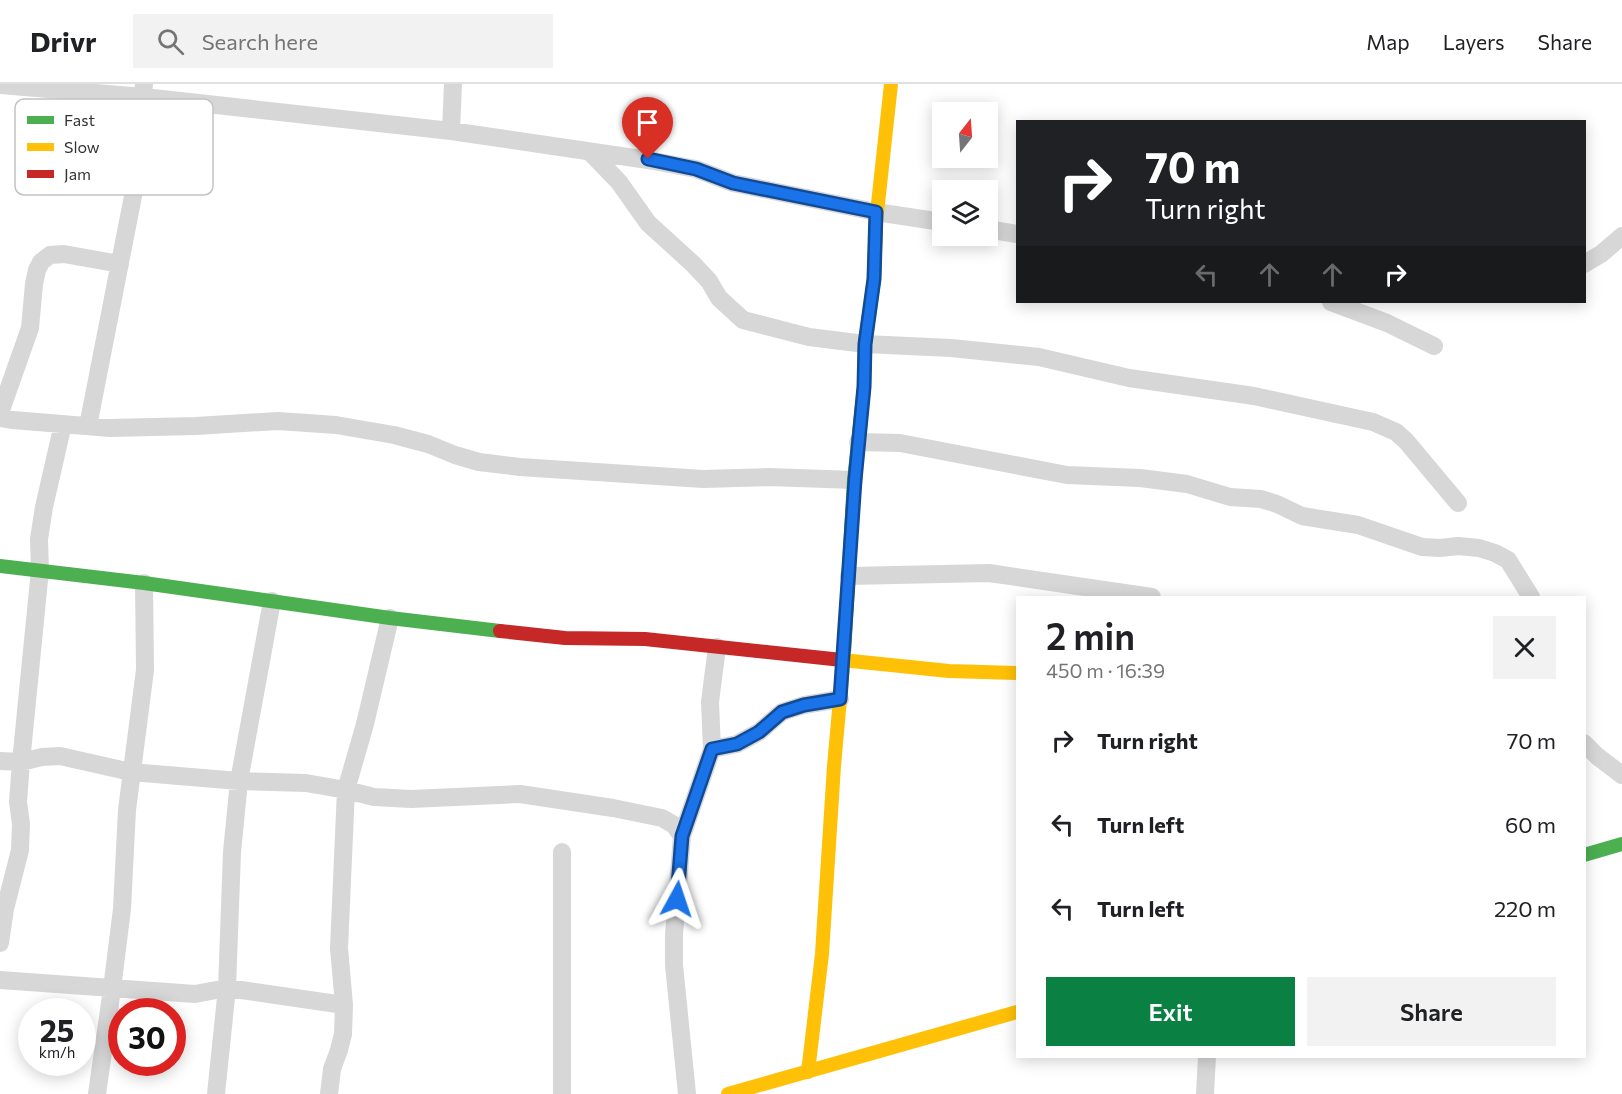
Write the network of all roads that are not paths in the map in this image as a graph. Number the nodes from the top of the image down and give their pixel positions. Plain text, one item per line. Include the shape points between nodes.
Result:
1 (453, 84) edge
2 (891, 84) edge
3 (0, 85) edge
4 (144, 90) edge
5 (211, 99) edge
6 (213, 99) edge
7 (451, 131) junction
8 (590, 152) junction
9 (133, 195) edge
10 (876, 212) junction
11 (932, 220) edge
12 (998, 231) edge
13 (1016, 234) edge
14 (1622, 236) edge
15 (1586, 263) edge
16 (120, 264) junction
17 (1334, 303) edge
18 (865, 344) junction
19 (1434, 346) dead end
20 (0, 416) edge
21 (63, 424) junction
22 (88, 426) junction
23 (858, 442) junction
24 (855, 480) junction
25 (1458, 503) dead end
26 (0, 566) edge
27 (40, 570) junction
28 (849, 576) junction
29 (144, 583) junction
30 (1145, 596) edge
31 (1530, 596) edge
32 (272, 601) junction
33 (390, 618) junction
34 (717, 647) junction
35 (844, 661) junction
36 (1016, 673) edge
37 (840, 699) junction
38 (1586, 745) edge
39 (712, 749) junction
40 (0, 761) edge
41 (21, 762) junction
42 (131, 772) junction
43 (1622, 775) edge
44 (239, 781) junction
45 (346, 790) junction
46 (682, 836) junction
47 (1622, 844) edge
48 (562, 852) dead end
49 (1586, 854) edge
50 (0, 943) edge
51 (0, 980) edge
52 (227, 988) junction
53 (112, 989) junction
54 (344, 1005) junction
55 (1016, 1012) edge
56 (1207, 1058) edge
57 (808, 1072) junction
58 (97, 1094) edge
59 (216, 1094) edge
60 (329, 1094) edge
61 (562, 1094) edge
62 (687, 1094) edge
63 (728, 1094) edge
64 (1205, 1094) edge

1 - 7 street
2 - 10 street
3 - 4 street
4 - 5 street
6 - 7 street
7 - 8 street
8 - 10 street via 696,169 733,183
8 - 18 street via 619,182 648,223 693,264 719,298 743,320 809,337
9 - 16 street
10 - 11 street
10 - 18 street via 874,279
12 - 13 street
14 - 15 street
16 - 20 street via 64,254 50,255 41,262 34,284 30,328
16 - 22 street
17 - 19 street via 1388,323
18 - 23 street
18 - 25 street via 1039,357 1129,378 1254,396 1373,422 1396,432
20 - 21 street
21 - 22 street
21 - 27 street via 44,507
22 - 24 street via 278,422 336,425 394,435 479,462 520,467 703,479
23 - 24 street
23 - 31 street via 900,443 1067,475 1187,484 1230,497 1261,499 1302,516 1358,525 1422,547 1479,548 1508,560
24 - 28 street
26 - 27 street
27 - 29 street
27 - 41 street
28 - 30 street via 989,573
28 - 35 street
29 - 32 street
29 - 42 street via 145,670
32 - 33 street
32 - 44 street
33 - 34 street via 565,638 645,639
33 - 45 street
34 - 35 street
34 - 39 street via 710,702
35 - 36 street
35 - 37 street
37 - 39 street via 782,712 737,744
37 - 57 street via 822,954
38 - 43 street
39 - 46 street
40 - 41 street
41 - 42 street via 60,756
41 - 50 street via 20,850
42 - 44 street
42 - 53 street
44 - 45 street via 306,783
44 - 52 street
45 - 46 street via 374,797 411,799 520,794 662,818
45 - 54 street via 339,948
46 - 62 street via 674,935
47 - 49 street
48 - 61 street
51 - 53 street
52 - 53 street via 195,994
52 - 54 street
52 - 59 street
53 - 58 street
54 - 60 street via 343,1034
55 - 57 street
56 - 64 street
57 - 63 street

